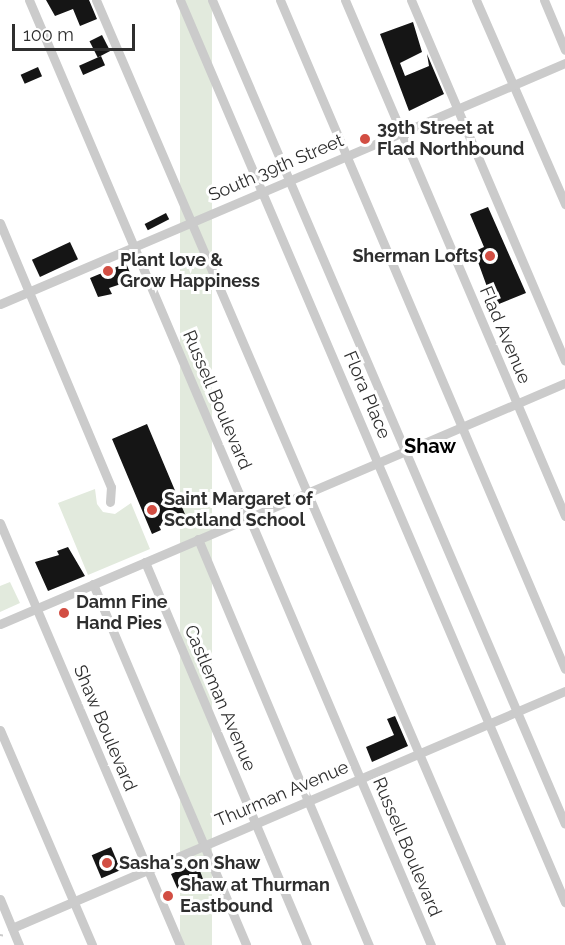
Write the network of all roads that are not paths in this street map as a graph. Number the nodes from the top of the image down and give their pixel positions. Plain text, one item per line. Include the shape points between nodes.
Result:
1 (29, 0) edge
2 (96, 0) edge
3 (180, 0) edge
4 (212, 0) edge
5 (280, 0) edge
6 (345, 0) edge
7 (411, 0) edge
8 (477, 0) edge
9 (544, 0) edge
10 (565, 50) edge
11 (565, 63) edge
12 (514, 85) junction
13 (458, 109) junction
14 (401, 133) junction
15 (346, 156) junction
16 (289, 180) junction
17 (264, 191) junction
18 (565, 204) edge
19 (191, 222) junction
20 (0, 223) edge
21 (134, 246) junction
22 (30, 292) junction
23 (0, 304) edge
24 (565, 361) edge
25 (565, 383) edge
26 (516, 403) junction
27 (462, 428) junction
28 (405, 453) junction
29 (378, 464) junction
30 (306, 493) junction
31 (110, 502) dead end
32 (565, 516) edge
33 (250, 518) junction
34 (0, 522) edge
35 (198, 539) junction
36 (145, 562) junction
37 (93, 584) junction
38 (36, 608) junction
39 (0, 624) edge
40 (565, 669) edge
41 (565, 691) edge
42 (517, 712) junction
43 (489, 724) junction
44 (0, 730) edge
45 (418, 753) junction
46 (360, 778) junction
47 (307, 801) junction
48 (255, 823) junction
49 (565, 825) edge
50 (204, 845) junction
51 (147, 869) junction
52 (0, 899) edge
53 (74, 902) junction
54 (565, 902) edge
55 (12, 928) junction
56 (20, 945) edge
57 (92, 945) edge
58 (180, 945) edge
59 (246, 945) edge
60 (308, 945) edge
61 (369, 945) edge
62 (432, 945) edge
63 (501, 945) edge

1 - 21 street, Russell Boulevard
2 - 19 street
3 - 17 street, Flora Place
4 - 16 street, Flora Place
5 - 15 street
6 - 14 street, Flad Avenue
7 - 13 street
8 - 12 street
9 - 10 street
11 - 12 street, South 39th Street
12 - 13 street, South 39th Street
12 - 18 street
13 - 14 street, South 39th Street
13 - 24 street
14 - 15 street, South 39th Street
14 - 26 street, Flad Avenue
15 - 16 street, South 39th Street
15 - 27 street
16 - 17 street, South 39th Street
16 - 28 street, Flora Place
17 - 19 street, South 39th Street
17 - 29 street, Flora Place
19 - 21 street, South 39th Street
19 - 30 street
20 - 22 street
21 - 22 street, South 39th Street
21 - 33 street, Russell Boulevard
22 - 23 street, South 39th Street
22 - 31 street via 111,487
25 - 26 street
26 - 27 street
26 - 32 street, Flad Avenue
27 - 28 street
27 - 40 street
28 - 29 street
28 - 42 street, Flora Place
29 - 30 street
29 - 43 street, Flora Place
30 - 33 street
30 - 45 street
33 - 35 street
33 - 46 street, Russell Boulevard
34 - 38 street, Shaw Boulevard
35 - 36 street
35 - 47 street
36 - 37 street
36 - 48 street, Castleman Avenue
37 - 38 street
37 - 50 street
38 - 39 street
38 - 51 street, Shaw Boulevard
41 - 42 street, Thurman Avenue
42 - 43 street, Thurman Avenue
42 - 49 street, Flora Place
43 - 45 street, Thurman Avenue
43 - 54 street, Flora Place
44 - 53 street
45 - 46 street, Thurman Avenue
45 - 63 street
46 - 47 street, Thurman Avenue
46 - 62 street, Russell Boulevard
47 - 48 street, Thurman Avenue
47 - 61 street
48 - 50 street, Thurman Avenue
48 - 60 street, Castleman Avenue
50 - 51 street, Thurman Avenue
50 - 59 street
51 - 53 street, Thurman Avenue
51 - 58 street, Shaw Boulevard
52 - 55 street
53 - 55 street, Thurman Avenue
53 - 57 street
55 - 56 street

